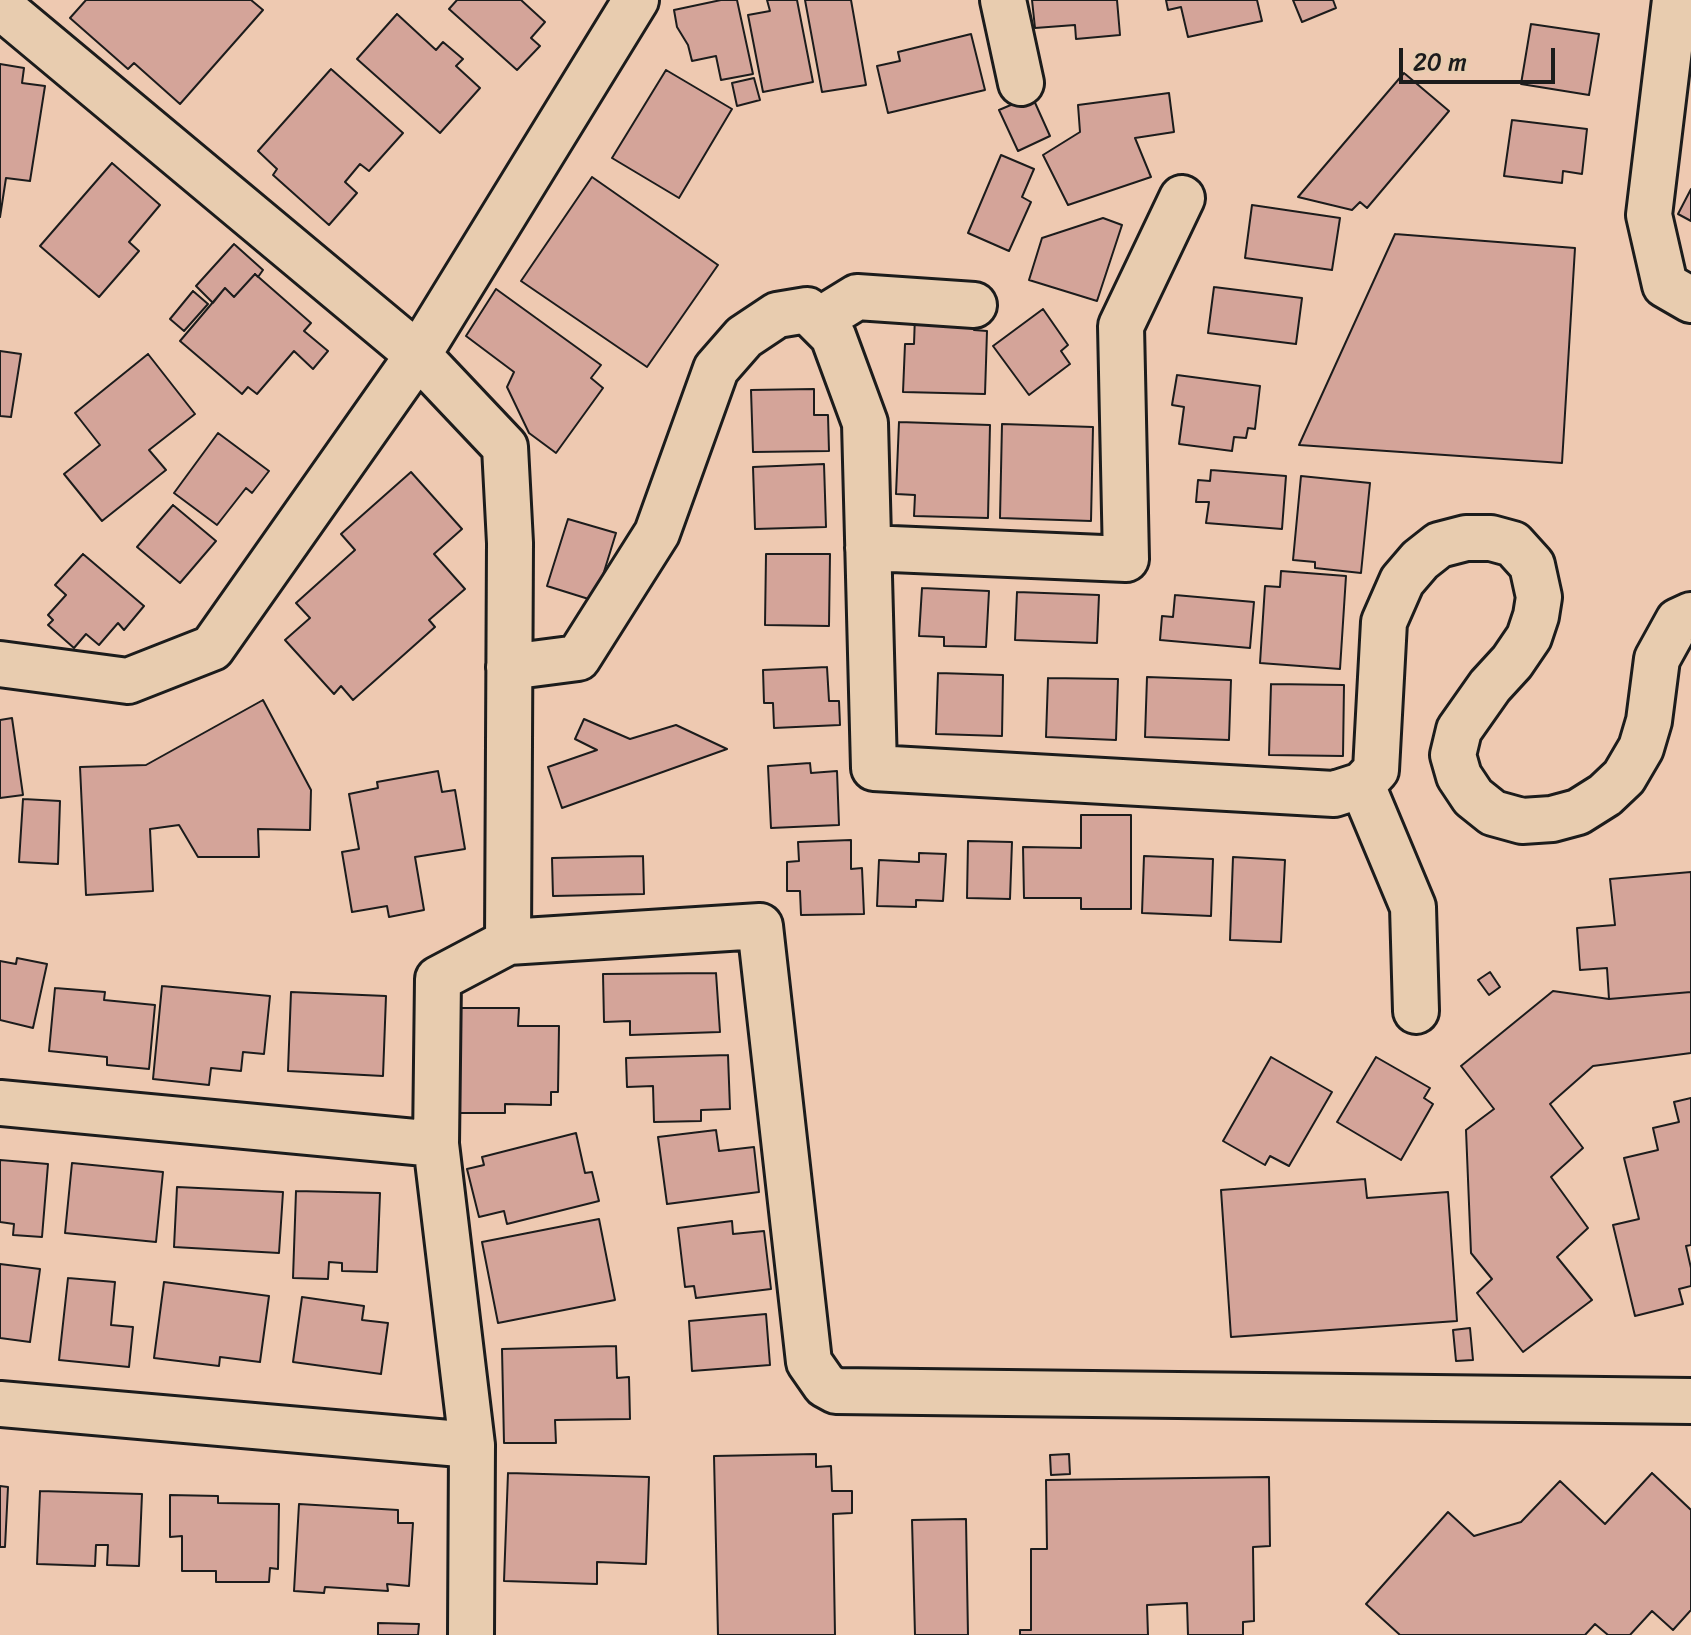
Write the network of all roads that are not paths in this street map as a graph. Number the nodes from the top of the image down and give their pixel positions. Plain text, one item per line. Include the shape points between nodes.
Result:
1 (636, 0) edge
2 (1003, 0) edge
3 (1675, 0) edge
4 (0, 6) edge
5 (1679, 74) edge
6 (1021, 83) dead end
7 (1182, 198) dead end
8 (1691, 300) edge
9 (974, 305) dead end
10 (818, 321) junction
11 (418, 355) junction
12 (868, 548) junction
13 (1691, 615) edge
14 (0, 664) edge
15 (509, 667) junction
16 (1362, 785) junction
17 (508, 942) junction
18 (1416, 1011) dead end
19 (0, 1103) edge
20 (436, 1144) junction
21 (1691, 1401) edge
22 (0, 1404) edge
23 (472, 1445) junction
24 (471, 1635) edge

1 - 11 street
2 - 6 street
3 - 5 street
4 - 11 street
5 - 8 street via 1649,215 1665,285
7 - 12 street via 1121,326 1126,559
9 - 10 street via 857,297
10 - 12 street via 833,336 865,423
10 - 15 street via 807,310 777,315 744,337 716,369 657,533 578,658
11 - 14 street via 212,648 128,681
11 - 15 street via 505,447
12 - 16 street via 874,768 1334,794
13 - 16 street via 1678,621 1657,659 1649,721 1624,777 1578,812 1522,821 1493,813 1473,797 1453,755 1459,730 1529,637 1539,597 1532,565 1513,544 1466,538 1439,545 1402,581 1384,622 1376,770
15 - 17 street
16 - 18 street via 1413,907
17 - 20 street via 438,979
17 - 21 street via 760,926 809,1362 836,1391
19 - 20 street
20 - 23 street
22 - 23 street
23 - 24 street

